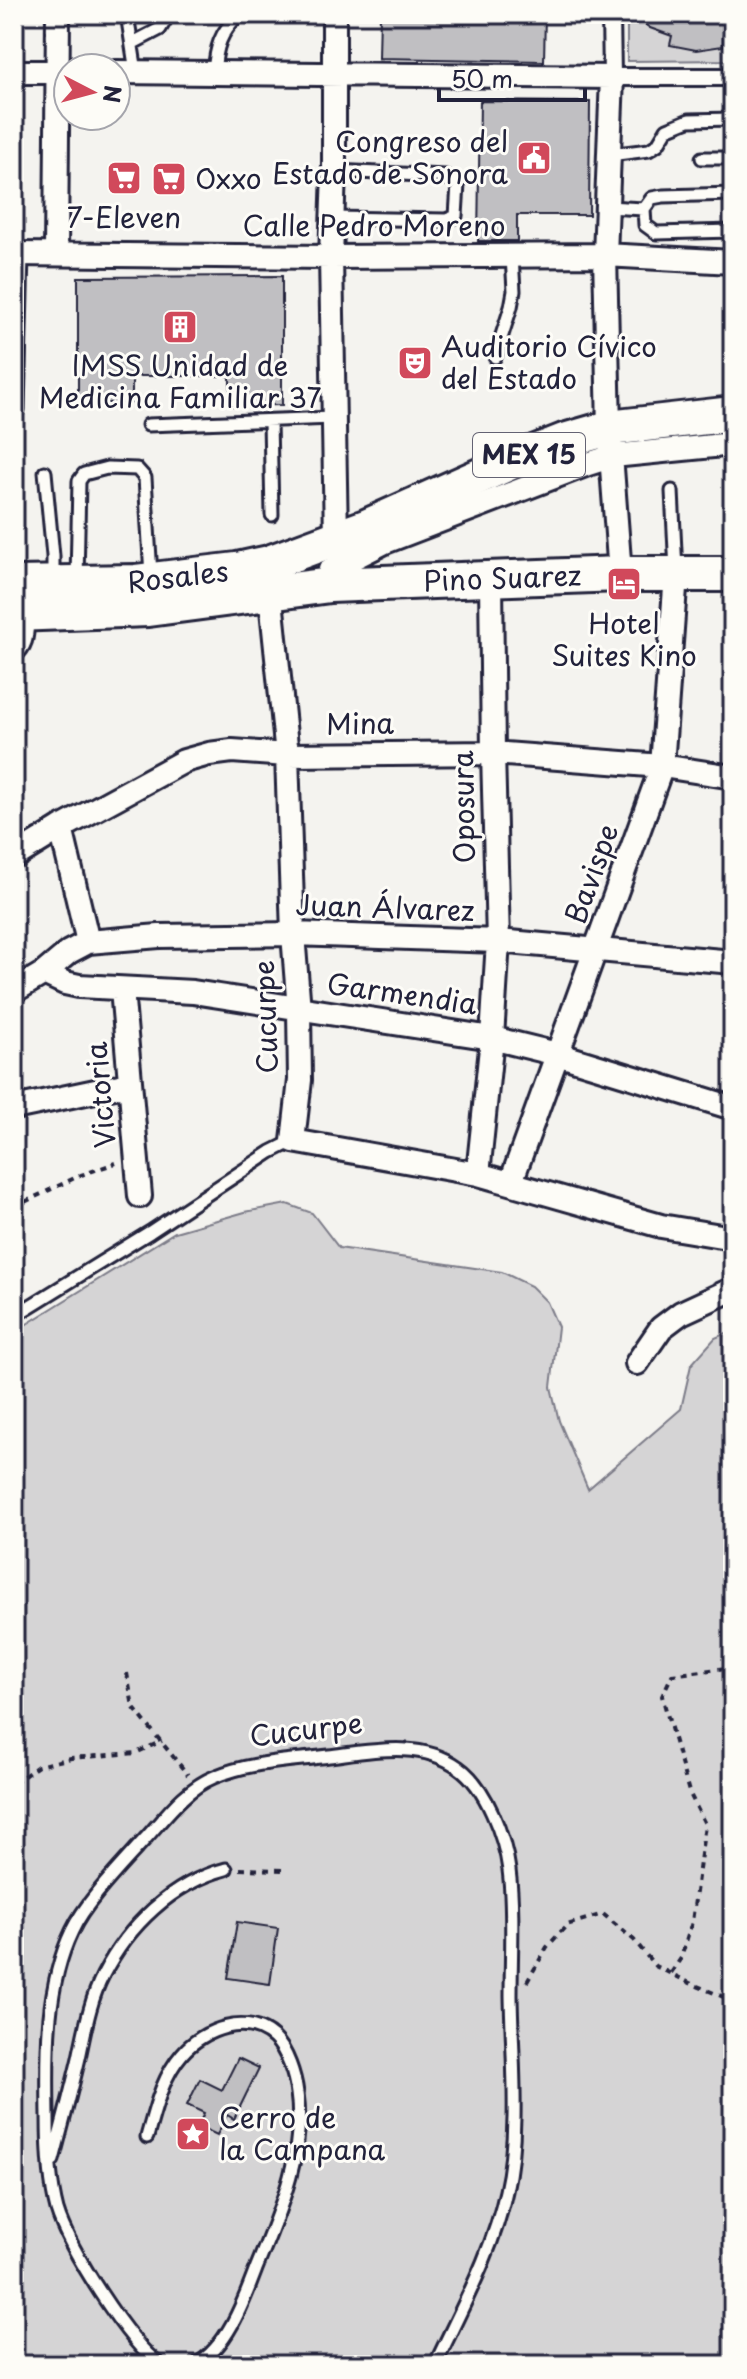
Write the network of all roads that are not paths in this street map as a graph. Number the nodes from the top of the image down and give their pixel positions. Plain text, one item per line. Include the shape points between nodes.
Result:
1 (58, 14) edge
2 (127, 14) edge
3 (169, 14) edge
4 (239, 14) edge
5 (334, 14) edge
6 (611, 14) edge
7 (133, 43) junction
8 (61, 52) edge
9 (131, 52) edge
10 (14, 72) edge
11 (52, 72) edge
12 (132, 72) edge
13 (214, 73) junction
14 (334, 74) junction
15 (612, 77) junction
16 (733, 77) edge
17 (733, 119) edge
18 (61, 132) edge
19 (609, 155) junction
20 (702, 158) dead end
21 (733, 158) edge
22 (334, 171) junction
23 (733, 194) edge
24 (607, 207) junction
25 (644, 209) junction
26 (333, 218) junction
27 (733, 231) edge
28 (18, 254) edge
29 (56, 254) junction
30 (605, 255) junction
31 (512, 256) junction
32 (331, 257) junction
33 (733, 262) edge
34 (495, 357) dead end
35 (18, 410) dead end
36 (733, 414) edge
37 (334, 418) junction
38 (270, 421) junction
39 (148, 425) dead end
40 (611, 442) junction
41 (733, 444) edge
42 (45, 472) dead end
43 (672, 491) dead end
44 (272, 515) dead end
45 (344, 562) junction
46 (620, 574) junction
47 (676, 574) junction
48 (733, 574) edge
49 (151, 580) junction
50 (491, 581) junction
51 (279, 582) junction
52 (65, 583) junction
53 (19, 603) edge
54 (14, 657) edge
55 (493, 753) junction
56 (287, 755) junction
57 (662, 766) junction
58 (733, 777) edge
59 (61, 828) junction
60 (14, 857) edge
61 (293, 934) junction
62 (498, 941) junction
63 (88, 942) junction
64 (597, 950) junction
65 (733, 962) edge
66 (49, 975) junction
67 (122, 989) junction
68 (14, 991) edge
69 (299, 1010) junction
70 (492, 1038) junction
71 (557, 1054) junction
72 (129, 1084) junction
73 (14, 1108) edge
74 (733, 1108) edge
75 (293, 1141) junction
76 (478, 1174) junction
77 (511, 1182) junction
78 (140, 1196) dead end
79 (733, 1238) edge
80 (733, 1289) edge
81 (14, 1316) edge
82 (637, 1363) dead end
83 (226, 1869) road end
84 (147, 2137) dead end
85 (50, 2172) junction
86 (160, 2365) edge
87 (195, 2365) edge
88 (435, 2365) edge

1 - 8 street
2 - 7 lane
3 - 7 lane via 160,29
4 - 13 lane via 225,28
5 - 14 street
6 - 15 street
7 - 9 lane
10 - 11 street
12 - 13 street
13 - 14 street
14 - 15 street
14 - 22 street
15 - 16 street
15 - 19 street
17 - 19 lane via 689,120 667,129 649,150
18 - 29 street
19 - 24 street
20 - 21 lane
22 - 26 street
22 - 26 lane via 445,176 458,184 456,216 446,220
23 - 25 lane via 663,196 652,198
24 - 25 lane
24 - 30 street
25 - 27 lane via 645,225 656,233
26 - 32 street
28 - 29 street, Calle Pedro Moreno
28 - 35 lane
29 - 32 street, Calle Pedro Moreno
30 - 31 street, Calle Pedro Moreno
30 - 33 street, Calle Pedro Moreno
30 - 40 street
31 - 32 street, Calle Pedro Moreno
31 - 34 lane via 514,291
32 - 37 street
36 - 40 main road, MEX 15
37 - 38 lane
37 - 45 street
38 - 39 lane
38 - 44 lane
40 - 41 street
40 - 45 main road, MEX 15 via 564,441 393,515
40 - 46 street
42 - 52 lane via 53,556
43 - 47 lane
45 - 50 main road, Pino Suarez / MEX 15
45 - 51 main road, Pino Suarez / MEX 15
45 - 51 main road, Rosales / MEX 15
46 - 47 main road, Pino Suarez / MEX 15
46 - 50 main road, Pino Suarez / MEX 15
47 - 48 main road, Pino Suarez / MEX 15
47 - 57 street, Bavispe
49 - 51 main road, Rosales / MEX 15 via 237,570
49 - 52 main road, Rosales / MEX 15
49 - 52 lane via 145,478 137,469 107,468 84,474 79,481
50 - 55 street, Oposura
51 - 53 main road, Rosales / MEX 15 via 148,609
51 - 56 street, Cucurpe
52 - 53 main road, Rosales / MEX 15
53 - 54 lane via 27,641
55 - 56 street, Mina
55 - 57 street, Mina
55 - 62 street, Oposura
56 - 59 street, Mina via 232,751 184,761
56 - 61 street, Cucurpe
57 - 58 street, Mina
57 - 64 street, Bavispe
59 - 60 street, Mina
59 - 63 street
61 - 62 street, Juan Álvarez
61 - 63 street, Juan Álvarez
61 - 69 street, Cucurpe
62 - 64 street, Juan Álvarez
62 - 70 street, Oposura
63 - 66 street, Juan Álvarez via 69,952
64 - 65 street, Juan Álvarez
64 - 71 street, Bavispe
66 - 67 street, Garmendia via 79,986
66 - 68 street, Juan Álvarez
67 - 69 street, Garmendia via 193,992
67 - 72 street, Victoria
69 - 70 street, Garmendia
69 - 75 street, Cucurpe via 300,1080
70 - 71 street, Garmendia
70 - 76 street, Oposura
71 - 74 street, Garmendia
71 - 77 street, Bavispe
72 - 73 street
72 - 78 street, Victoria
75 - 76 street
75 - 81 lane
76 - 77 street
77 - 79 street via 661,1226
80 - 82 street via 661,1328
83 - 85 lane via 204,1875 161,1902 121,1946 103,1976
84 - 87 lane via 170,2071 196,2041 229,2025 259,2029 274,2038 288,2061 297,2093 294,2158 273,2226 232,2323 218,2345
85 - 86 lane, Cucurpe via 67,2235 127,2330
85 - 88 lane, Cucurpe via 48,2048 61,1960 72,1930 116,1871 186,1795 212,1777 244,1767 383,1750 438,1756 476,1785 491,1812 509,1869 513,2112 507,2190 483,2260

